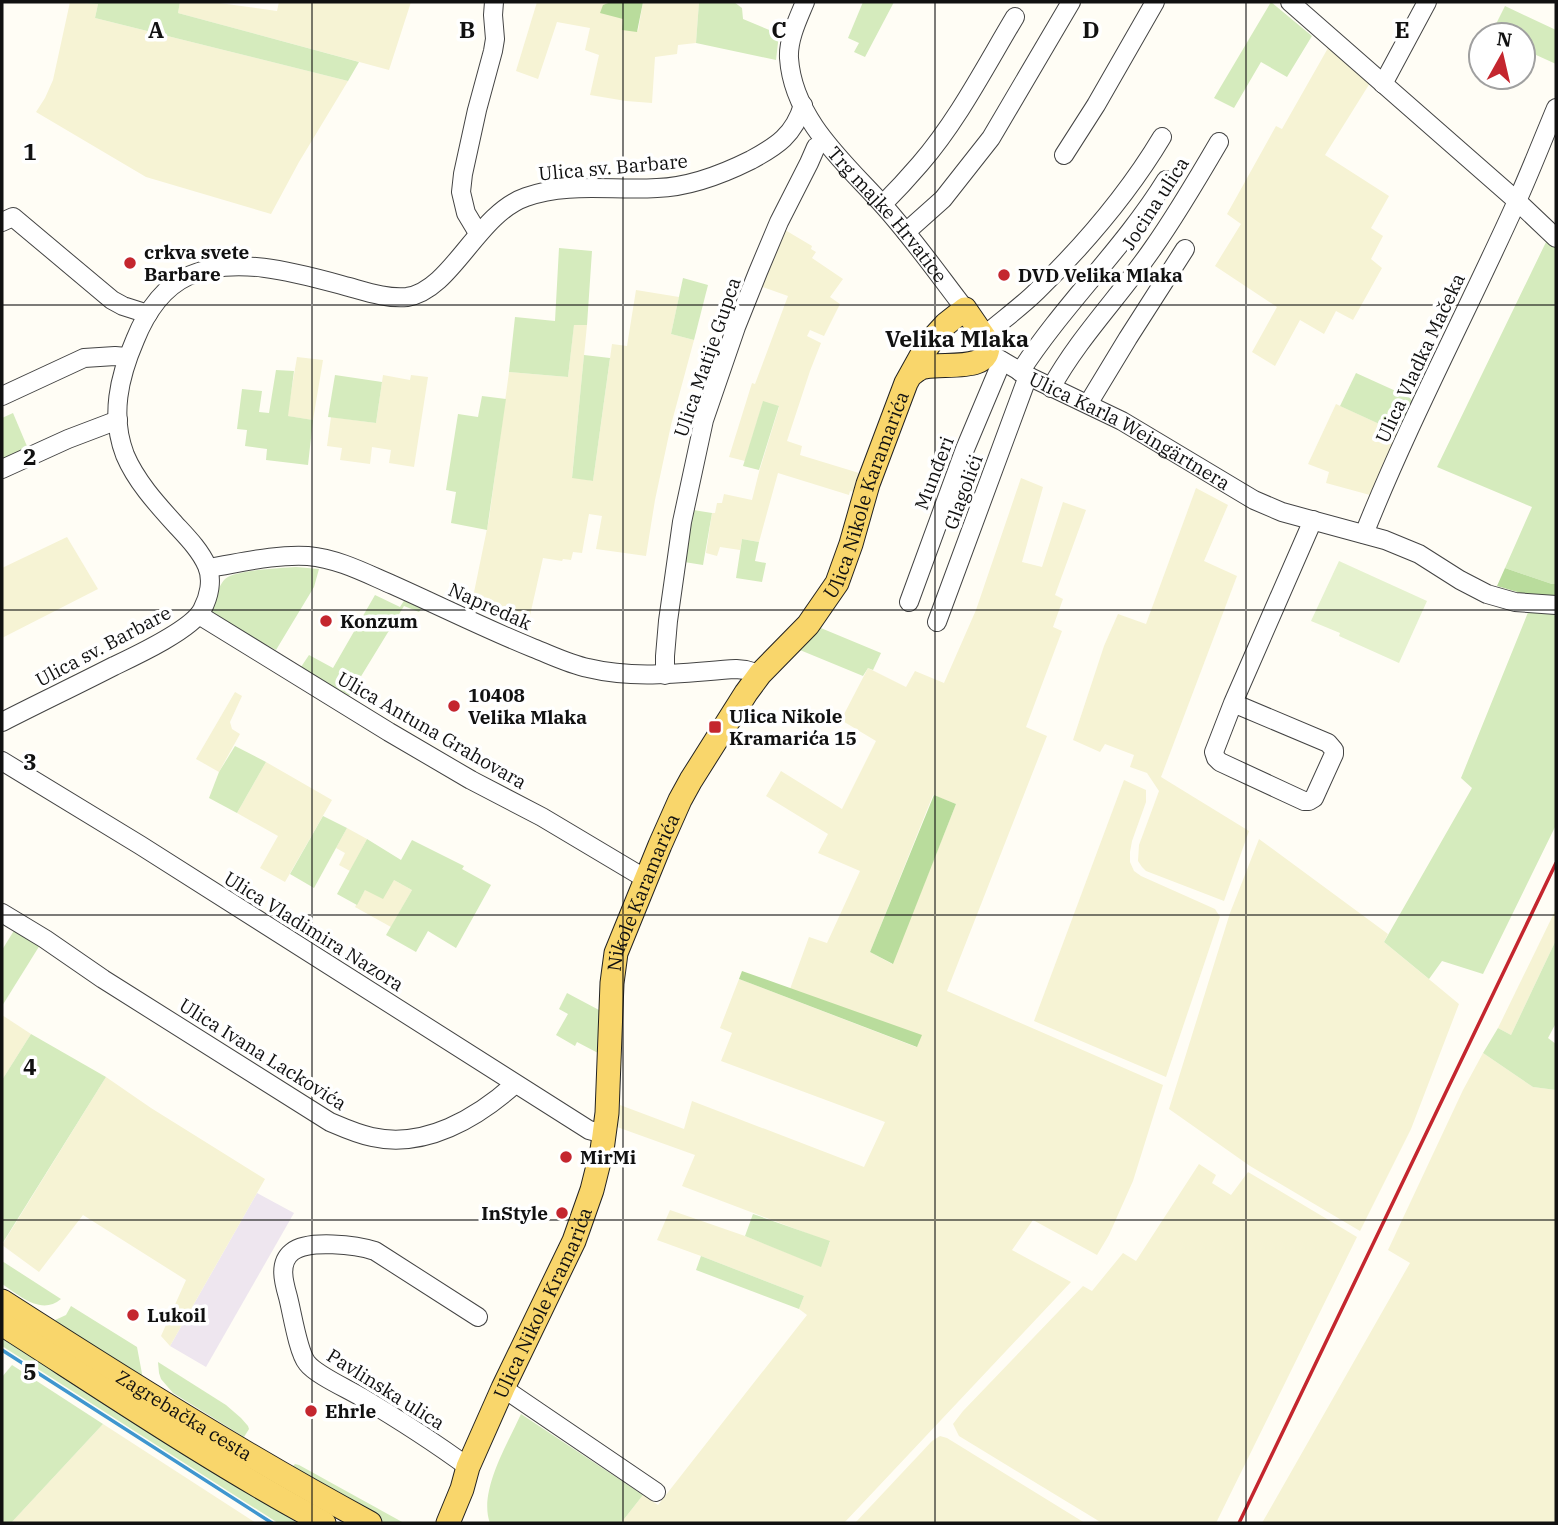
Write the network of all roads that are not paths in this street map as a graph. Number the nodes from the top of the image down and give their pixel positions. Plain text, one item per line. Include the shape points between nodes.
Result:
1 (494, 2) edge
2 (805, 2) edge
3 (1071, 2) edge
4 (1155, 2) edge
5 (1290, 2) edge
6 (1427, 2) edge
7 (1015, 17) dead end
8 (1383, 84) junction
9 (803, 105) junction
10 (1556, 108) edge
11 (1162, 137) dead end
12 (1219, 142) dead end
13 (774, 147) junction
14 (816, 147) junction
15 (834, 154) junction
16 (1064, 155) dead end
17 (1166, 180) dead end
18 (1517, 201) junction
19 (883, 205) junction
20 (5, 215) edge
21 (906, 232) junction
22 (478, 233) junction
23 (1556, 239) edge
24 (1185, 249) dead end
25 (965, 309) junction
26 (148, 314) junction
27 (991, 350) junction
28 (127, 357) junction
29 (1024, 374) junction
30 (911, 375) junction
31 (1051, 388) junction
32 (2, 397) edge
33 (1088, 404) junction
34 (118, 421) junction
35 (2, 469) edge
36 (1312, 520) junction
37 (1364, 534) junction
38 (208, 568) junction
39 (909, 601) dead end
40 (1556, 605) edge
41 (199, 615) junction
42 (937, 622) dead end
43 (760, 674) junction
44 (665, 675) junction
45 (1233, 702) junction
46 (2, 722) edge
47 (2, 761) edge
48 (646, 879) junction
49 (2, 913) edge
50 (515, 1084) junction
51 (604, 1134) junction
52 (2, 1301) edge
53 (478, 1317) dead end
54 (2, 1324) edge
55 (503, 1388) junction
56 (468, 1467) junction
57 (656, 1492) dead end
58 (457, 1512) edge
59 (324, 1523) edge
60 (370, 1523) edge
61 (431, 1523) edge
62 (448, 1523) edge

1 - 22 street via 494,51 461,192
2 - 9 street, Trg majke Hrvatice via 789,57
3 - 21 street via 991,138 943,199
4 - 16 street
5 - 8 street
6 - 8 street
7 - 19 street via 951,121
8 - 18 street
9 - 13 street, Ulica sv. Barbare via 792,131
9 - 15 street, Trg majke Hrvatice
10 - 18 street, Ulica Vladka Mačeka
11 - 27 street via 1136,178
12 - 31 street, Jocina ulica via 1153,249 1087,332
13 - 14 street, Ulica sv. Barbare
13 - 22 street, Ulica sv. Barbare via 736,168 686,185 579,188 526,197 502,209
14 - 15 street, Ulica sv. Barbare
14 - 44 street, Ulica Matije Gupca via 779,222 704,420 682,522
15 - 19 street, Trg majke Hrvatice
17 - 29 street, Glagolići via 1058,320
18 - 23 street
18 - 37 street, Ulica Vladka Mačeka
19 - 21 street, Trg majke Hrvatice
20 - 26 street via 112,300
21 - 25 street, Trg majke Hrvatice
22 - 26 street, Ulica sv. Barbare via 433,285 407,297 379,295 274,270 222,267 185,277 156,301
24 - 33 street
25 - 27 main road, Trg majke Hrvatice
25 - 30 main road, Ulica Nikole Karamarića via 935,336
26 - 28 street, Ulica sv. Barbare
27 - 29 street, Ulica Karla Weingärtnera
27 - 30 main road via 970,364 925,366
27 - 39 street, Munđeri via 965,449
28 - 32 street via 84,358
28 - 34 street, Ulica sv. Barbare via 117,400
29 - 31 street, Ulica Karla Weingärtnera
29 - 42 street, Glagolići
30 - 43 main road, Ulica Nikole Karamarića via 868,484 838,583 813,619
31 - 33 street, Ulica Karla Weingärtnera
33 - 36 street, Ulica Karla Weingärtnera via 1254,500
34 - 35 street
34 - 38 street, Ulica sv. Barbare via 132,470
36 - 37 street, Ulica Karla Weingärtnera
36 - 45 street
37 - 40 street, Ulica Karla Weingärtnera via 1419,554 1487,594
38 - 41 street, Ulica sv. Barbare via 209,592
38 - 44 street, Napredak via 294,556 331,560 571,663 615,673
41 - 46 street, Ulica sv. Barbare via 158,644
41 - 48 street, Ulica Antuna Grahovara via 389,732
43 - 44 street, Napredak via 736,669
43 - 48 main road, Nikole Karamarića via 691,780
45 - 45 street via 1215,746 1216,758 1304,801 1314,798 1334,754 1332,747
47 - 50 street, Ulica Vladimira Nazora
48 - 51 main road, Nikole Karamarića via 613,967
49 - 50 street, Ulica Ivana Lackovića via 330,1122 354,1132 391,1140 431,1134 471,1117
50 - 51 street, Ulica Vladimira Nazora via 589,1130
51 - 55 main road, Ulica Nikole Kramarića via 592,1190 574,1241
52 - 60 main road, Zagrebačka cesta via 251,1456
53 - 56 street, Pavlinska ulica via 361,1246 301,1248 289,1254 283,1265 306,1363
54 - 59 main road, Zagrebačka cesta via 136,1411
55 - 56 main road, Ulica Nikole Kramarića
55 - 57 street
56 - 58 main road, Ulica Nikole Kramarića
56 - 61 main road, Ulica Nikole Kramarića
58 - 62 main road, Ulica Nikole Kramarića

